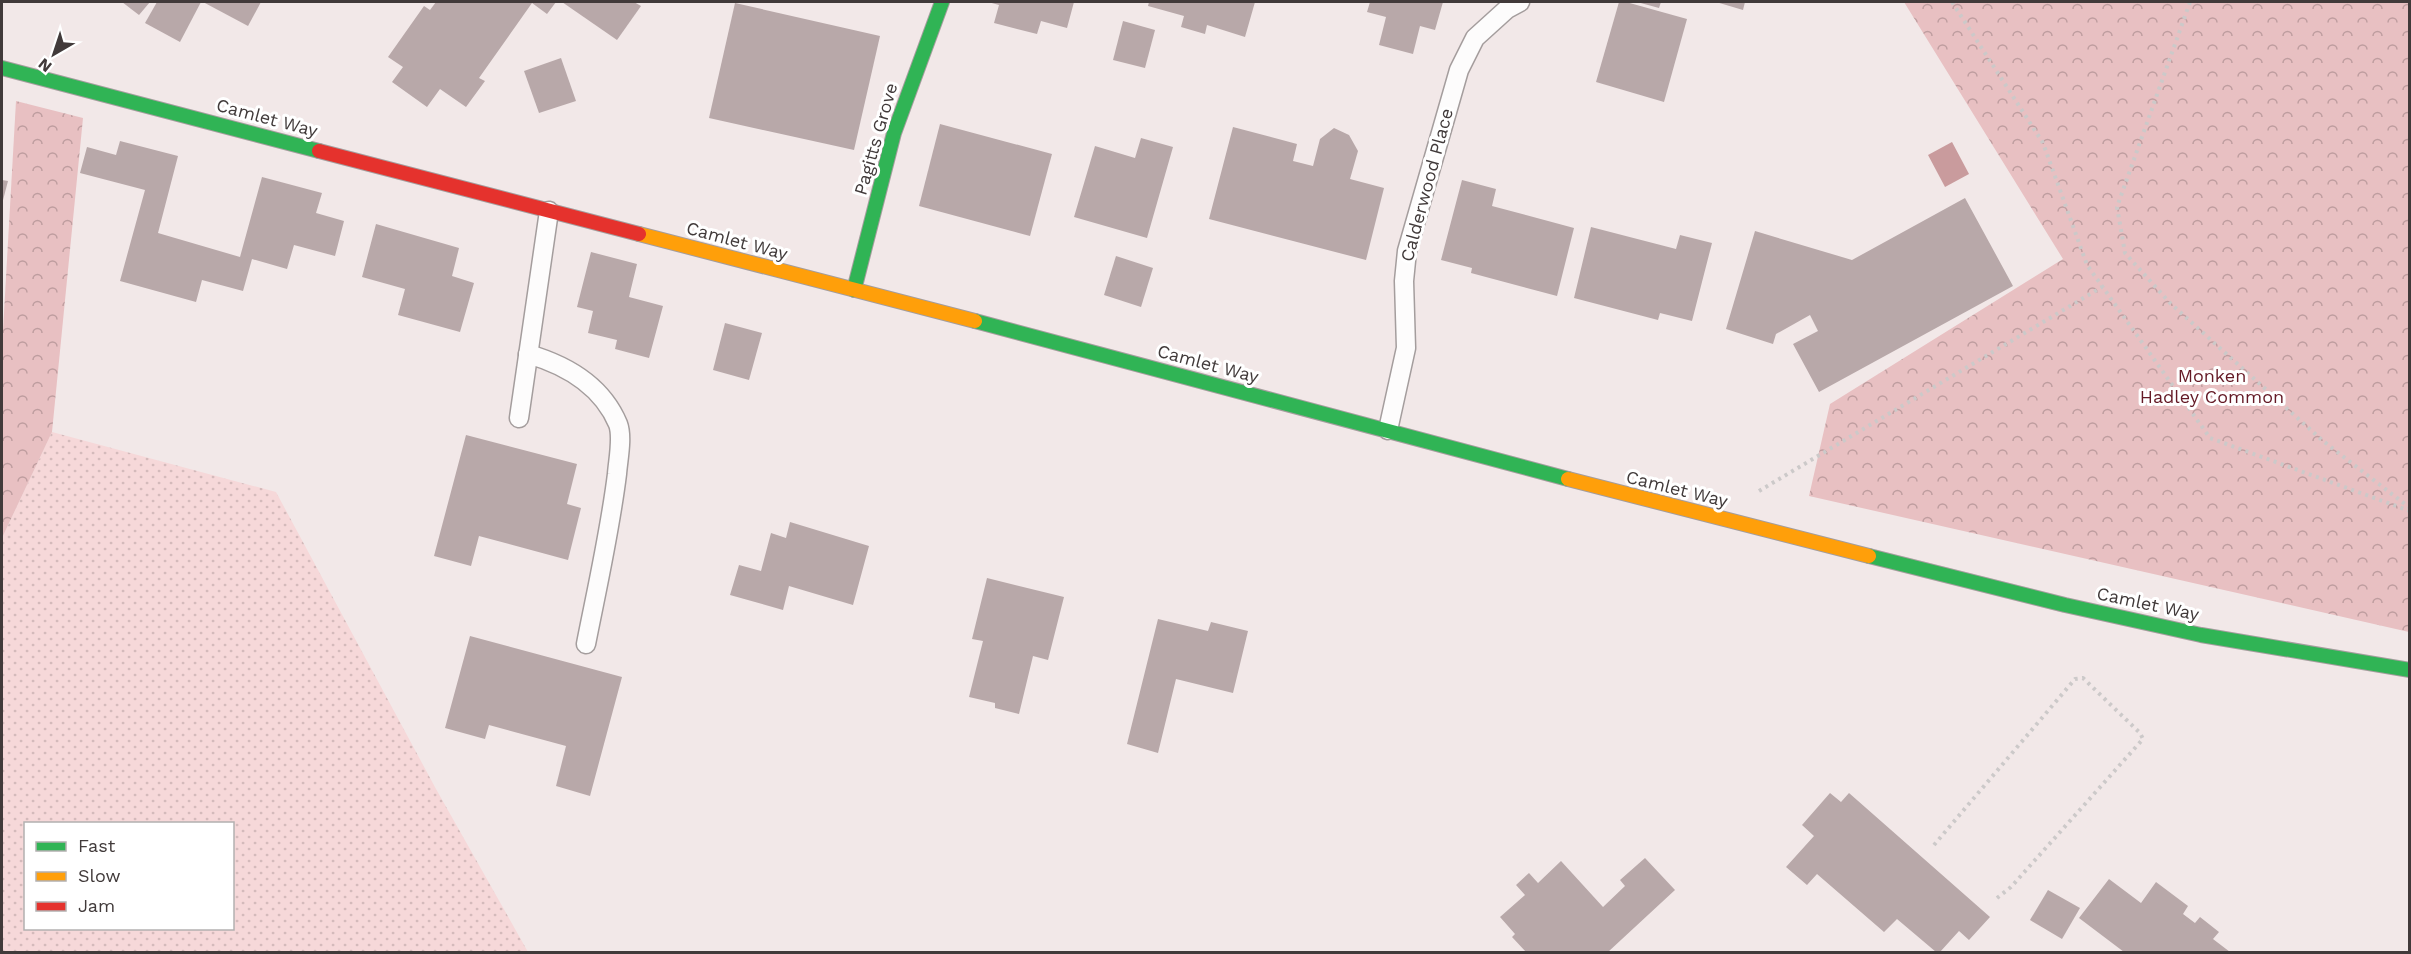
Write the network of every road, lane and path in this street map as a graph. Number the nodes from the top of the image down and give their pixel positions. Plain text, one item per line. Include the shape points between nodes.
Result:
1 (942, 2) edge
2 (1520, 2) edge
3 (1952, 2) edge
4 (2190, 2) edge
5 (2, 68) edge
6 (549, 211) junction
7 (2102, 287) junction
8 (854, 290) junction
9 (528, 354) junction
10 (519, 418) dead end
11 (1388, 430) junction
12 (1756, 493) dead end
13 (2409, 510) edge
14 (586, 644) dead end
15 (2409, 670) edge
16 (1934, 845) dead end
17 (1997, 898) dead end

1 - 8 street, Pagitts Grove via 894,133
2 - 11 lane, Calderwood Place via 1475,38 1459,70 1407,251 1406,348
3 - 7 path via 2043,143 2087,266
4 - 13 path via 2117,207 2125,253 2170,303 2323,441
5 - 6 street, Camlet Way
6 - 8 street, Camlet Way
6 - 9 lane
7 - 12 path
7 - 13 path via 2210,438
8 - 11 street, Camlet Way
9 - 10 lane
9 - 14 lane via 554,361 580,377 606,402 619,427 612,514
11 - 15 street, Camlet Way via 2065,605 2201,634
16 - 17 path via 2075,679 2083,678 2143,739 2011,888

